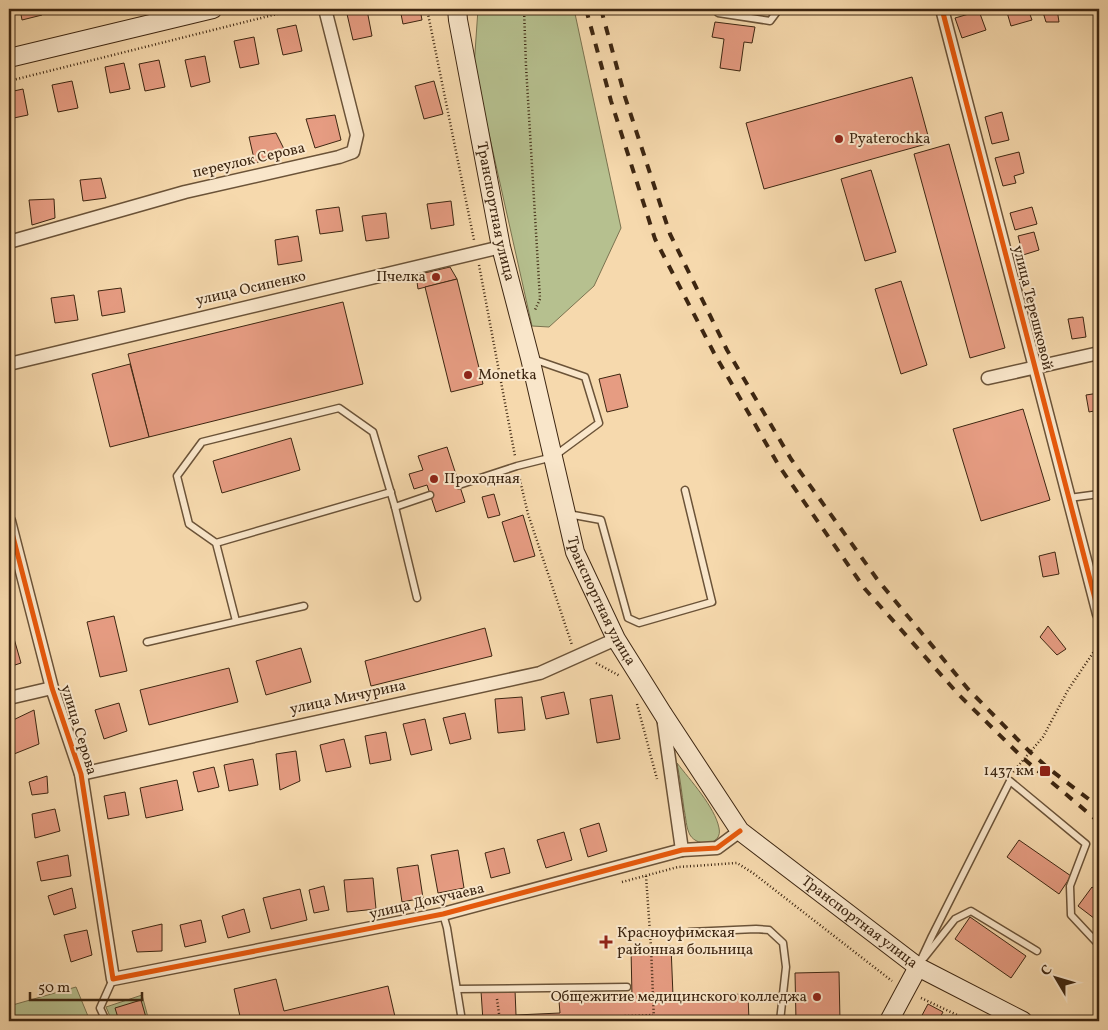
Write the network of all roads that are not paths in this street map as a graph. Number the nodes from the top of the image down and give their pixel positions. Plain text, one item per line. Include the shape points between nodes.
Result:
1 (213, 9) edge
2 (325, 9) edge
3 (457, 9) edge
4 (717, 9) edge
5 (779, 9) edge
6 (942, 9) edge
7 (9, 58) edge
8 (9, 242) edge
9 (501, 247) junction
10 (1099, 353) edge
11 (530, 358) junction
12 (9, 364) edge
13 (1034, 368) junction
14 (988, 378) dead end
15 (553, 456) junction
16 (459, 485) dead end
17 (685, 490) dead end
18 (391, 492) junction
19 (1099, 494) edge
20 (430, 495) dead end
21 (1069, 498) junction
22 (395, 507) junction
23 (566, 514) junction
24 (9, 521) edge
25 (216, 543) junction
26 (418, 598) dead end
27 (304, 606) dead end
28 (1099, 613) edge
29 (236, 621) junction
30 (616, 639) junction
31 (147, 642) dead end
32 (52, 688) junction
33 (9, 698) edge
34 (663, 714) junction
35 (81, 774) junction
36 (740, 831) junction
37 (678, 851) junction
38 (443, 914) junction
39 (689, 932) dead end
40 (1099, 945) edge
41 (1037, 951) dead end
42 (918, 967) junction
43 (113, 979) junction
44 (627, 987) dead end
45 (458, 988) junction
46 (106, 1021) edge
47 (462, 1021) edge
48 (780, 1021) edge
49 (889, 1021) edge
50 (1023, 1021) edge

1 - 7 main road
2 - 8 street, переулок Серова via 357,135 353,152 185,192
3 - 9 main road, Транспортная улица
4 - 5 lane via 718,13 770,22
6 - 13 street, улица Терешковой
9 - 11 main road, Транспортная улица
9 - 12 street, улица Осипенко
10 - 13 street
11 - 15 main road, Транспортная улица
11 - 15 lane via 585,377 599,424
13 - 14 street
13 - 21 street, улица Терешковой
15 - 16 lane
15 - 23 main road, Транспортная улица
17 - 23 lane via 712,602 639,623 628,618 602,520
18 - 22 lane
18 - 25 lane
18 - 25 lane via 373,432 340,408 202,442 177,476 188,524
19 - 21 lane
20 - 22 lane
21 - 28 street, улица Терешковой
22 - 26 lane
23 - 30 main road, Транспортная улица via 575,552
24 - 32 street, улица Серова
25 - 29 lane
27 - 29 lane
29 - 31 lane
30 - 34 main road, Транспортная улица
30 - 35 street, улица Мичурина via 540,673
32 - 33 street
32 - 35 street, улица Серова
34 - 36 main road, Транспортная улица
34 - 37 street
35 - 43 street, улица Серова
36 - 37 street, улица Докучаева via 717,848
36 - 42 main road, Транспортная улица
37 - 38 street, улица Докучаева
38 - 43 street, улица Докучаева
38 - 45 lane
39 - 48 lane via 770,930 783,943 786,967
40 - 42 lane via 1071,915 1070,886 1086,844 1010,781
41 - 42 lane via 971,911 955,920
42 - 49 main road
42 - 50 main road, Транспортная улица
43 - 46 lane via 100,1008
44 - 45 lane
45 - 47 lane

